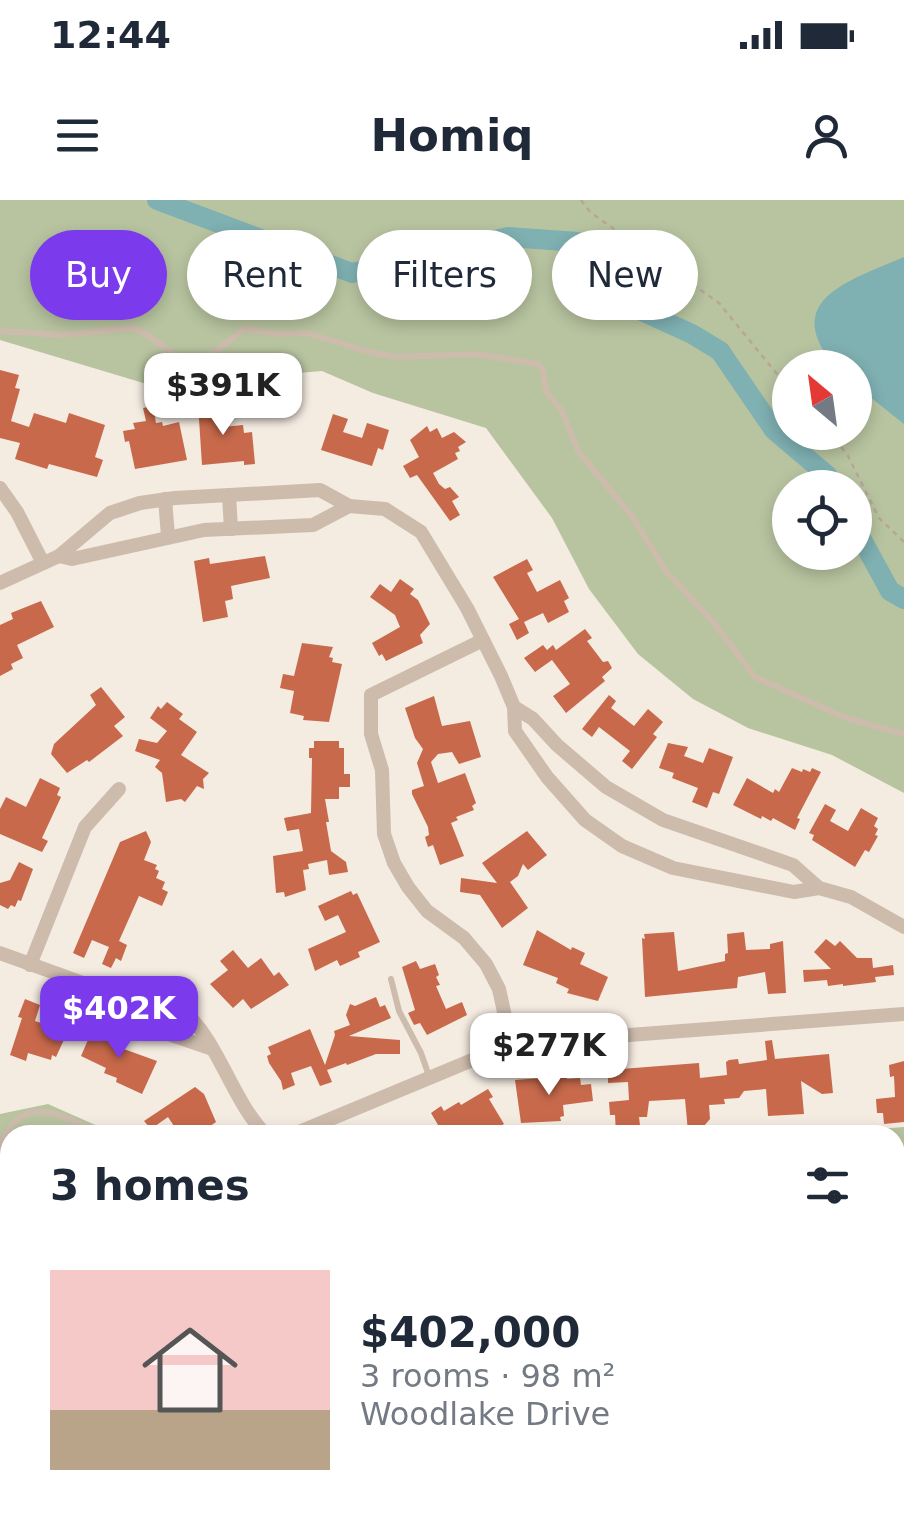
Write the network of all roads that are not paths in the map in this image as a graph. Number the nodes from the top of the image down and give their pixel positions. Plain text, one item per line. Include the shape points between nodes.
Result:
1 (0, 331) edge
2 (0, 488) edge
3 (229, 495) junction
4 (166, 499) junction
5 (349, 506) junction
6 (231, 528) junction
7 (168, 536) junction
8 (59, 556) junction
9 (43, 564) junction
10 (0, 583) edge
11 (482, 640) junction
12 (514, 707) junction
13 (904, 734) edge
14 (120, 789) dead end
15 (819, 888) junction
16 (904, 928) edge
17 (0, 953) edge
18 (30, 965) junction
19 (391, 980) dead end
20 (116, 995) junction
21 (904, 1014) edge
22 (512, 1044) junction
23 (210, 1048) junction
24 (430, 1078) junction
25 (13, 1125) edge
26 (80, 1125) edge
27 (260, 1125) edge
28 (316, 1125) edge

1 - 13 lane via 62,335 133,328 188,358 214,353 244,330 308,334 395,356 476,354 535,362 578,451 755,677 846,718
2 - 9 street
3 - 4 street
3 - 5 street via 320,490
3 - 6 street
4 - 7 street
4 - 8 street via 110,513
5 - 6 street via 313,525
5 - 11 street via 385,509 421,532
6 - 7 street
7 - 8 street
8 - 9 street
9 - 10 street
11 - 12 street
11 - 22 street via 371,694 371,734 394,863 427,911 486,964
12 - 15 street via 620,795 663,820 793,865
12 - 15 street via 515,731 547,777 585,820 622,846 674,868 794,892
14 - 18 street via 85,827
15 - 16 street
17 - 18 street
18 - 20 street
19 - 24 lane
20 - 23 street via 143,1020
20 - 23 street via 153,993 174,1002 195,1020
21 - 22 street
22 - 24 street
23 - 27 street
24 - 28 street
25 - 26 lane via 28,1112 57,1114

